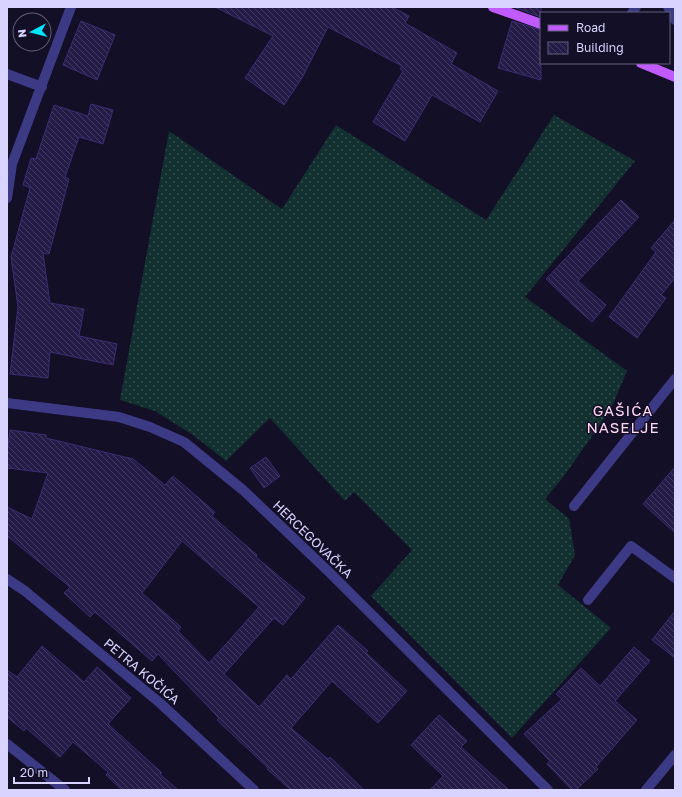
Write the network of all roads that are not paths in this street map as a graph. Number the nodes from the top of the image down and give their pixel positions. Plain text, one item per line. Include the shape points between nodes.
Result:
1 (71, 7) edge
2 (493, 7) edge
3 (668, 7) edge
4 (675, 20) edge
5 (540, 24) edge
6 (643, 64) edge
7 (7, 74) edge
8 (675, 77) edge
9 (42, 86) junction
10 (7, 198) edge
11 (675, 379) edge
12 (7, 403) edge
13 (574, 506) dead end
14 (675, 578) edge
15 (7, 579) edge
16 (588, 600) dead end
17 (7, 744) edge
18 (675, 755) edge
19 (65, 790) edge
20 (254, 790) edge
21 (548, 790) edge
22 (646, 790) edge

1 - 9 street
2 - 5 main road
3 - 4 street
6 - 8 main road
7 - 9 street
9 - 10 street via 12,164
11 - 13 street
12 - 21 street, HERCEGOVAČKA via 119,417 184,442 243,490 328,571
14 - 16 street via 631,546
15 - 20 street, PETRA KOČIĆA via 25,591 160,703
17 - 19 street
18 - 22 street

